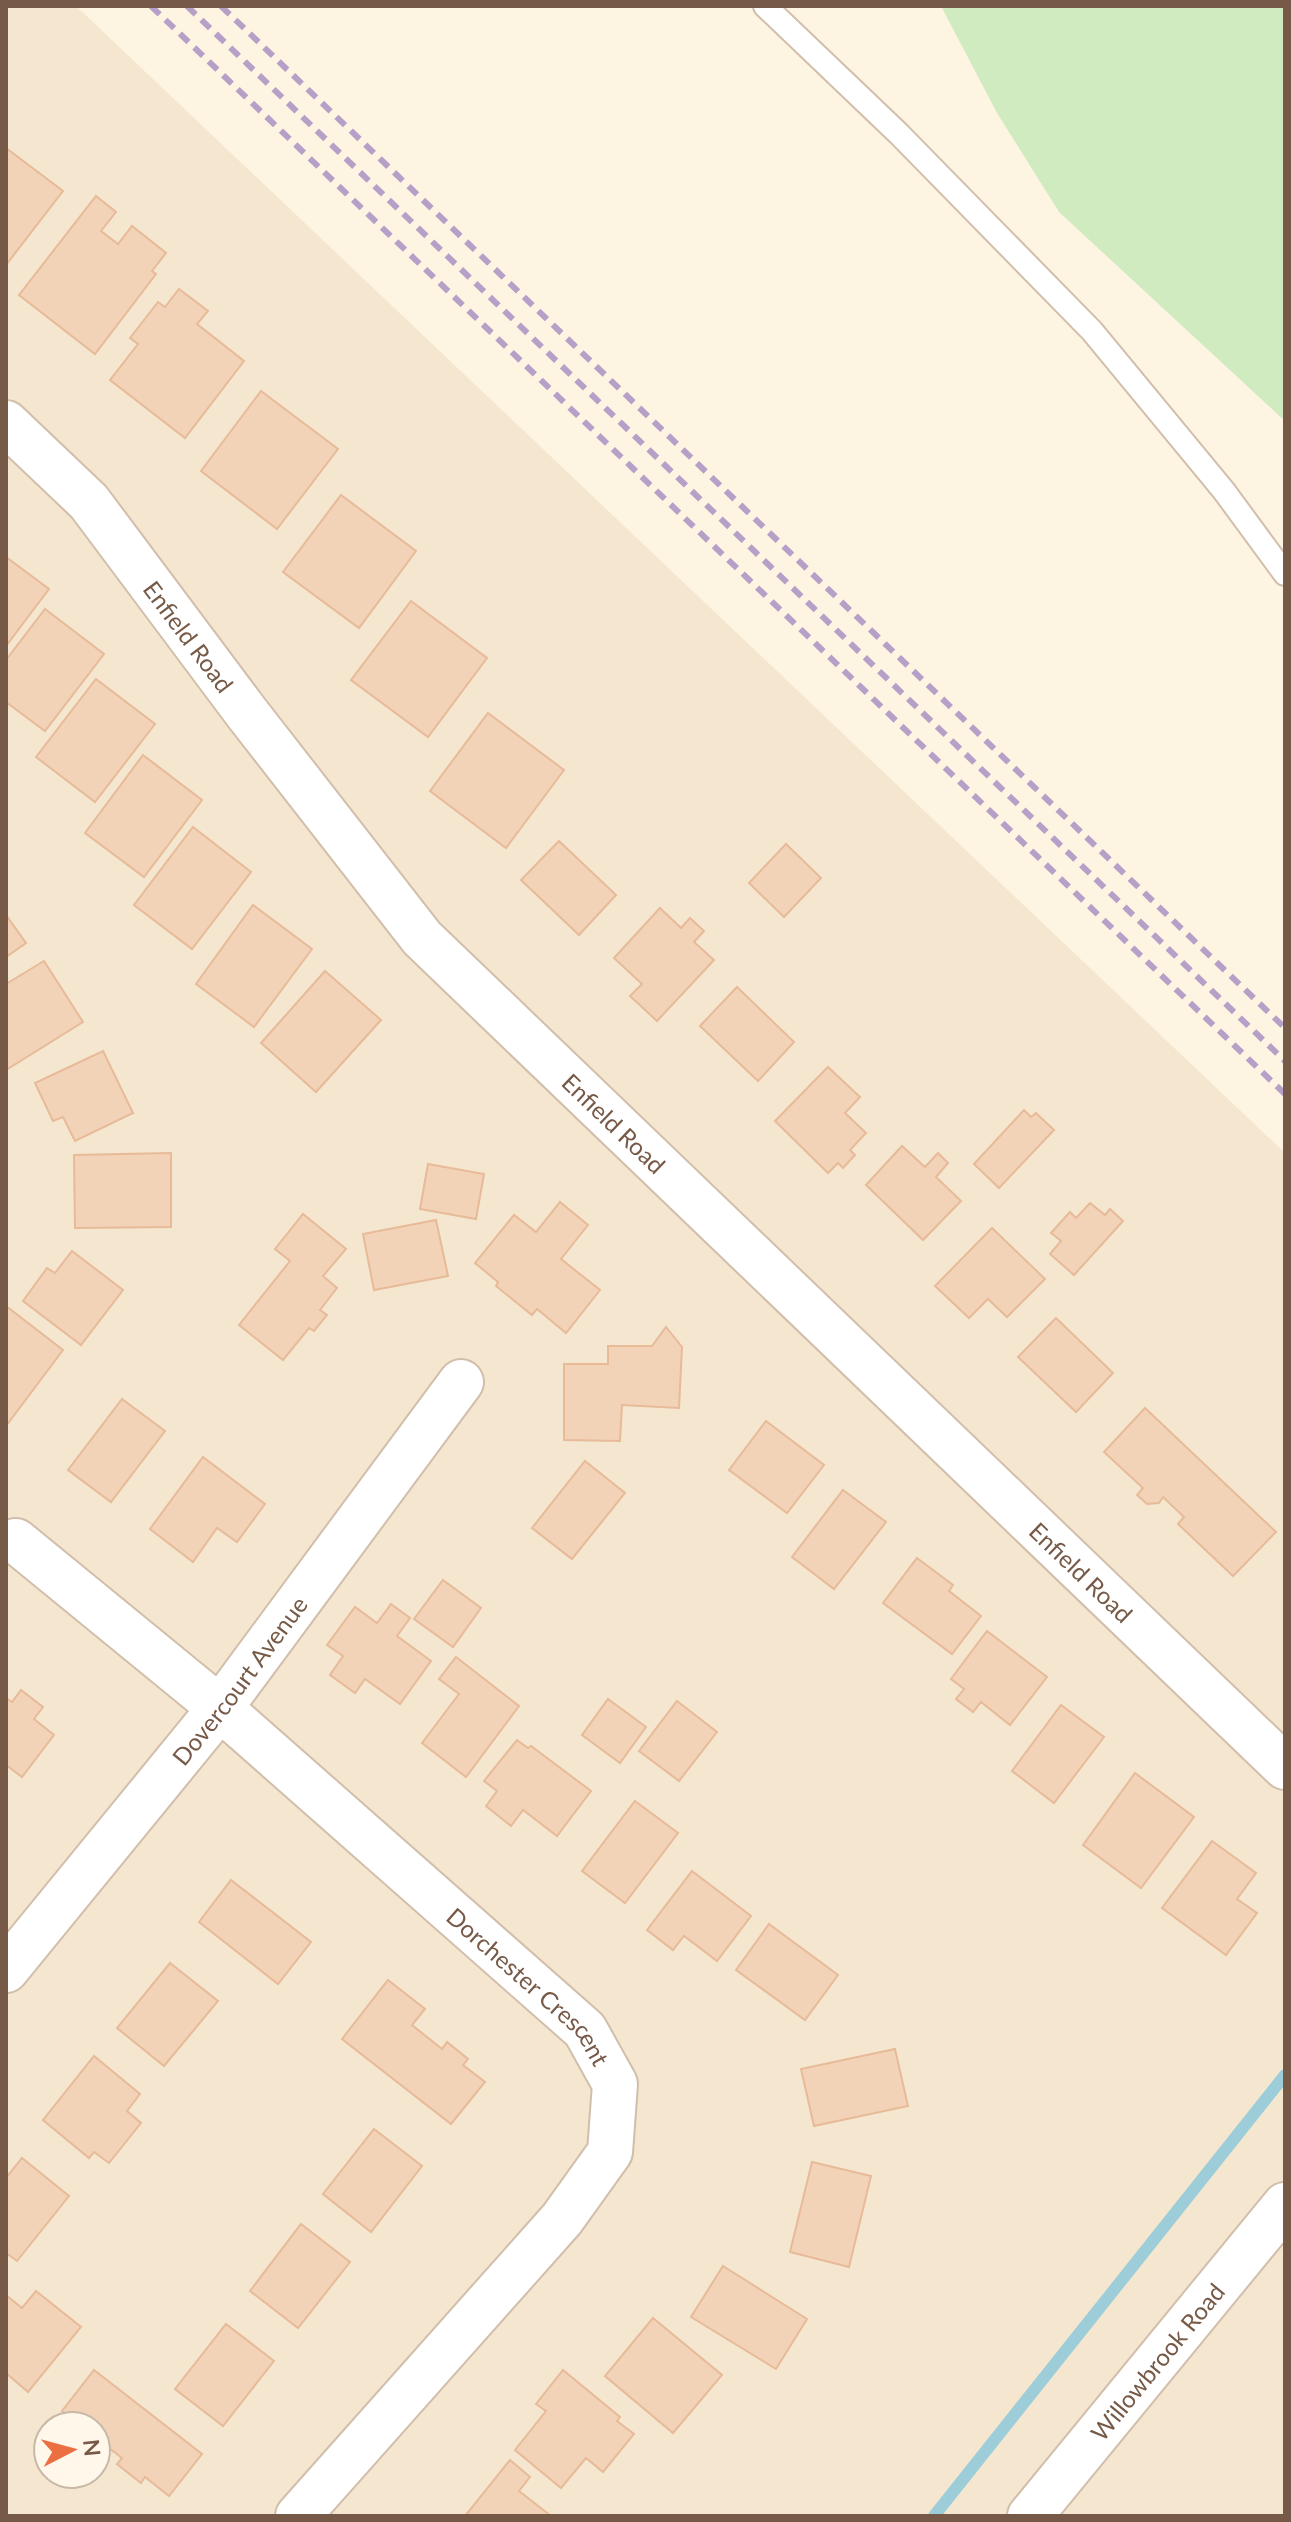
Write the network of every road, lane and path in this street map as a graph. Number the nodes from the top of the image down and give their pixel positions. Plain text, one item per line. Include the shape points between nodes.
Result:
1 (765, 6) edge
2 (6, 423) edge
3 (1285, 574) edge
4 (461, 1382) dead end
5 (16, 1541) dead end
6 (220, 1708) junction
7 (1285, 1767) edge
8 (6, 1970) edge
9 (1285, 2205) edge
10 (298, 2516) edge
11 (1030, 2516) edge

1 - 3 lane via 1092,331
2 - 7 street, Enfield Road via 89,502 422,938
4 - 6 street, Dovercourt Avenue
5 - 6 street, Dorchester Crescent
6 - 8 street, Dovercourt Avenue
6 - 10 street, Dorchester Crescent via 585,2030 615,2084 610,2152 562,2219
9 - 11 street, Willowbrook Road

